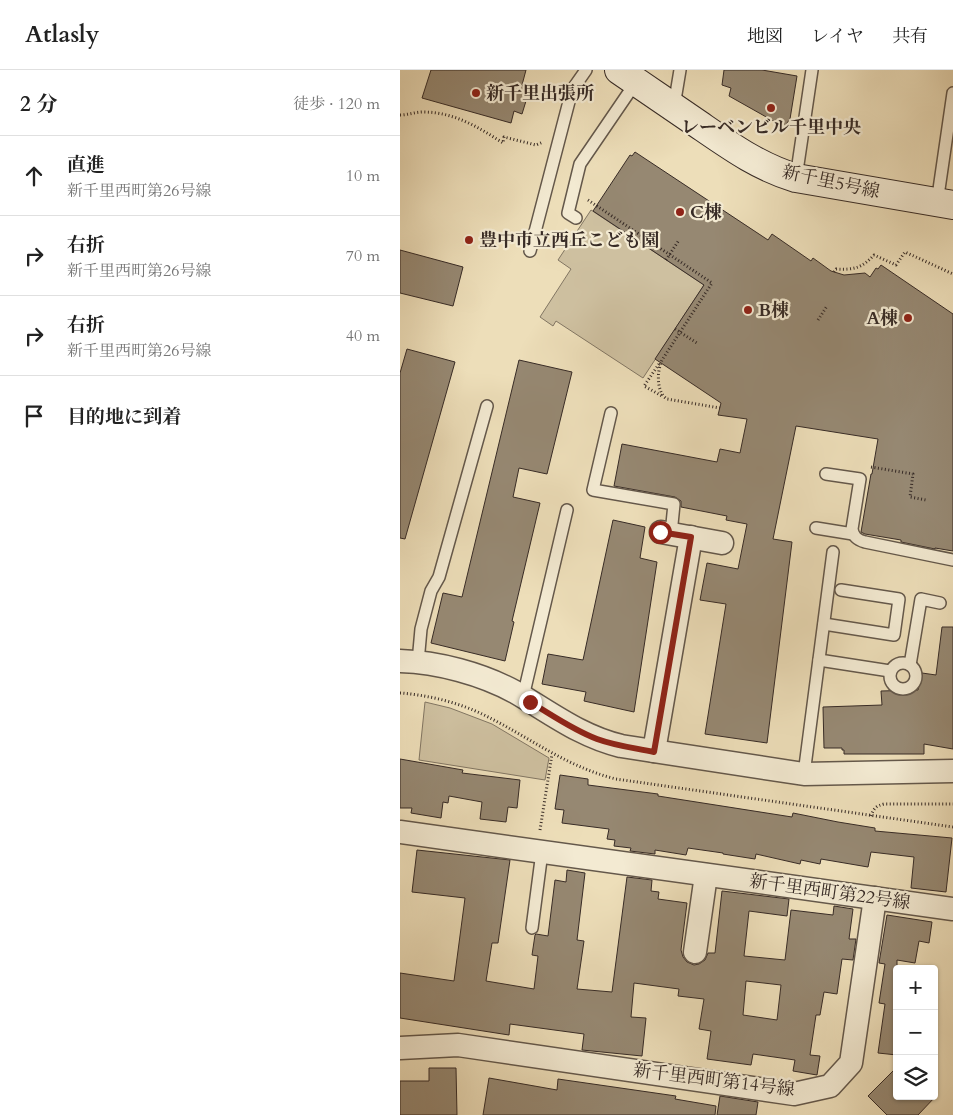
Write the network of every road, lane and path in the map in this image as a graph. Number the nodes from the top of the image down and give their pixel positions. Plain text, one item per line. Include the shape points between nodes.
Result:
1 (586, 70) edge
2 (680, 70) edge
3 (812, 70) edge
4 (627, 76) edge
5 (953, 93) edge
6 (674, 108) junction
7 (400, 115) edge
8 (547, 137) dead end
9 (796, 178) junction
10 (588, 200) dead end
11 (945, 204) edge
12 (576, 218) dead end
13 (679, 240) dead end
14 (530, 251) dead end
15 (666, 260) dead end
16 (834, 272) dead end
17 (953, 274) edge
18 (827, 306) dead end
19 (818, 320) dead end
20 (675, 328) dead end
21 (670, 336) dead end
22 (697, 343) dead end
23 (667, 399) junction
24 (487, 406) dead end
25 (720, 408) dead end
26 (611, 413) dead end
27 (826, 474) dead end
28 (860, 479) junction
29 (926, 500) dead end
30 (568, 510) dead end
31 (816, 528) dead end
32 (674, 534) junction
33 (853, 534) junction
34 (722, 543) dead end
35 (833, 552) dead end
36 (953, 560) edge
37 (841, 590) dead end
38 (940, 603) dead end
39 (824, 624) junction
40 (819, 660) junction
41 (409, 662) edge
42 (910, 665) junction
43 (890, 671) junction
44 (523, 697) junction
45 (654, 752) junction
46 (552, 754) dead end
47 (953, 772) edge
48 (804, 774) junction
49 (953, 804) edge
50 (871, 816) dead end
51 (400, 832) edge
52 (540, 851) junction
53 (706, 875) junction
54 (875, 898) junction
55 (953, 909) edge
56 (532, 928) dead end
57 (695, 952) dead end
58 (400, 1048) edge

1 - 14 lane via 572,90
2 - 6 lane
3 - 9 lane
4 - 6 street, 新千里5号線
4 - 12 lane via 580,164 568,212
5 - 11 lane
6 - 9 street, 新千里5号線 via 756,162
7 - 8 path via 425,112 457,118 503,143 504,137 536,145
9 - 11 street, 新千里5号線
10 - 23 path via 712,283 659,366 660,391
13 - 15 path, bridge
16 - 17 path via 856,268 874,254 896,265 905,252
18 - 19 path
20 - 22 path, bridge
21 - 23 path via 675,339 644,386
23 - 25 path
24 - 41 lane via 439,577 431,590
26 - 32 lane via 593,490 674,504
27 - 28 lane
28 - 29 path via 867,480 869,467 913,474 910,497
28 - 33 lane
30 - 44 lane
31 - 33 lane
32 - 34 street
32 - 45 street
33 - 36 lane via 865,542
35 - 39 lane
37 - 39 lane via 899,599 894,635
38 - 42 lane via 922,599
39 - 40 lane
40 - 43 lane
40 - 48 lane
41 - 44 street via 462,672
42 - 43 lane via 901,662
42 - 43 lane via 916,678 907,689 893,685
44 - 45 street via 598,740
45 - 48 street
46 - 52 path
47 - 48 street
49 - 50 path via 884,804 873,809
51 - 52 street, 新千里西町第22号線
52 - 53 street, 新千里西町第22号線
52 - 56 lane
53 - 54 street, 新千里西町第22号線
53 - 57 street
54 - 55 street, 新千里西町第22号線
54 - 58 street, 新千里西町第14号線 via 851,1063 830,1086 794,1094 458,1045

